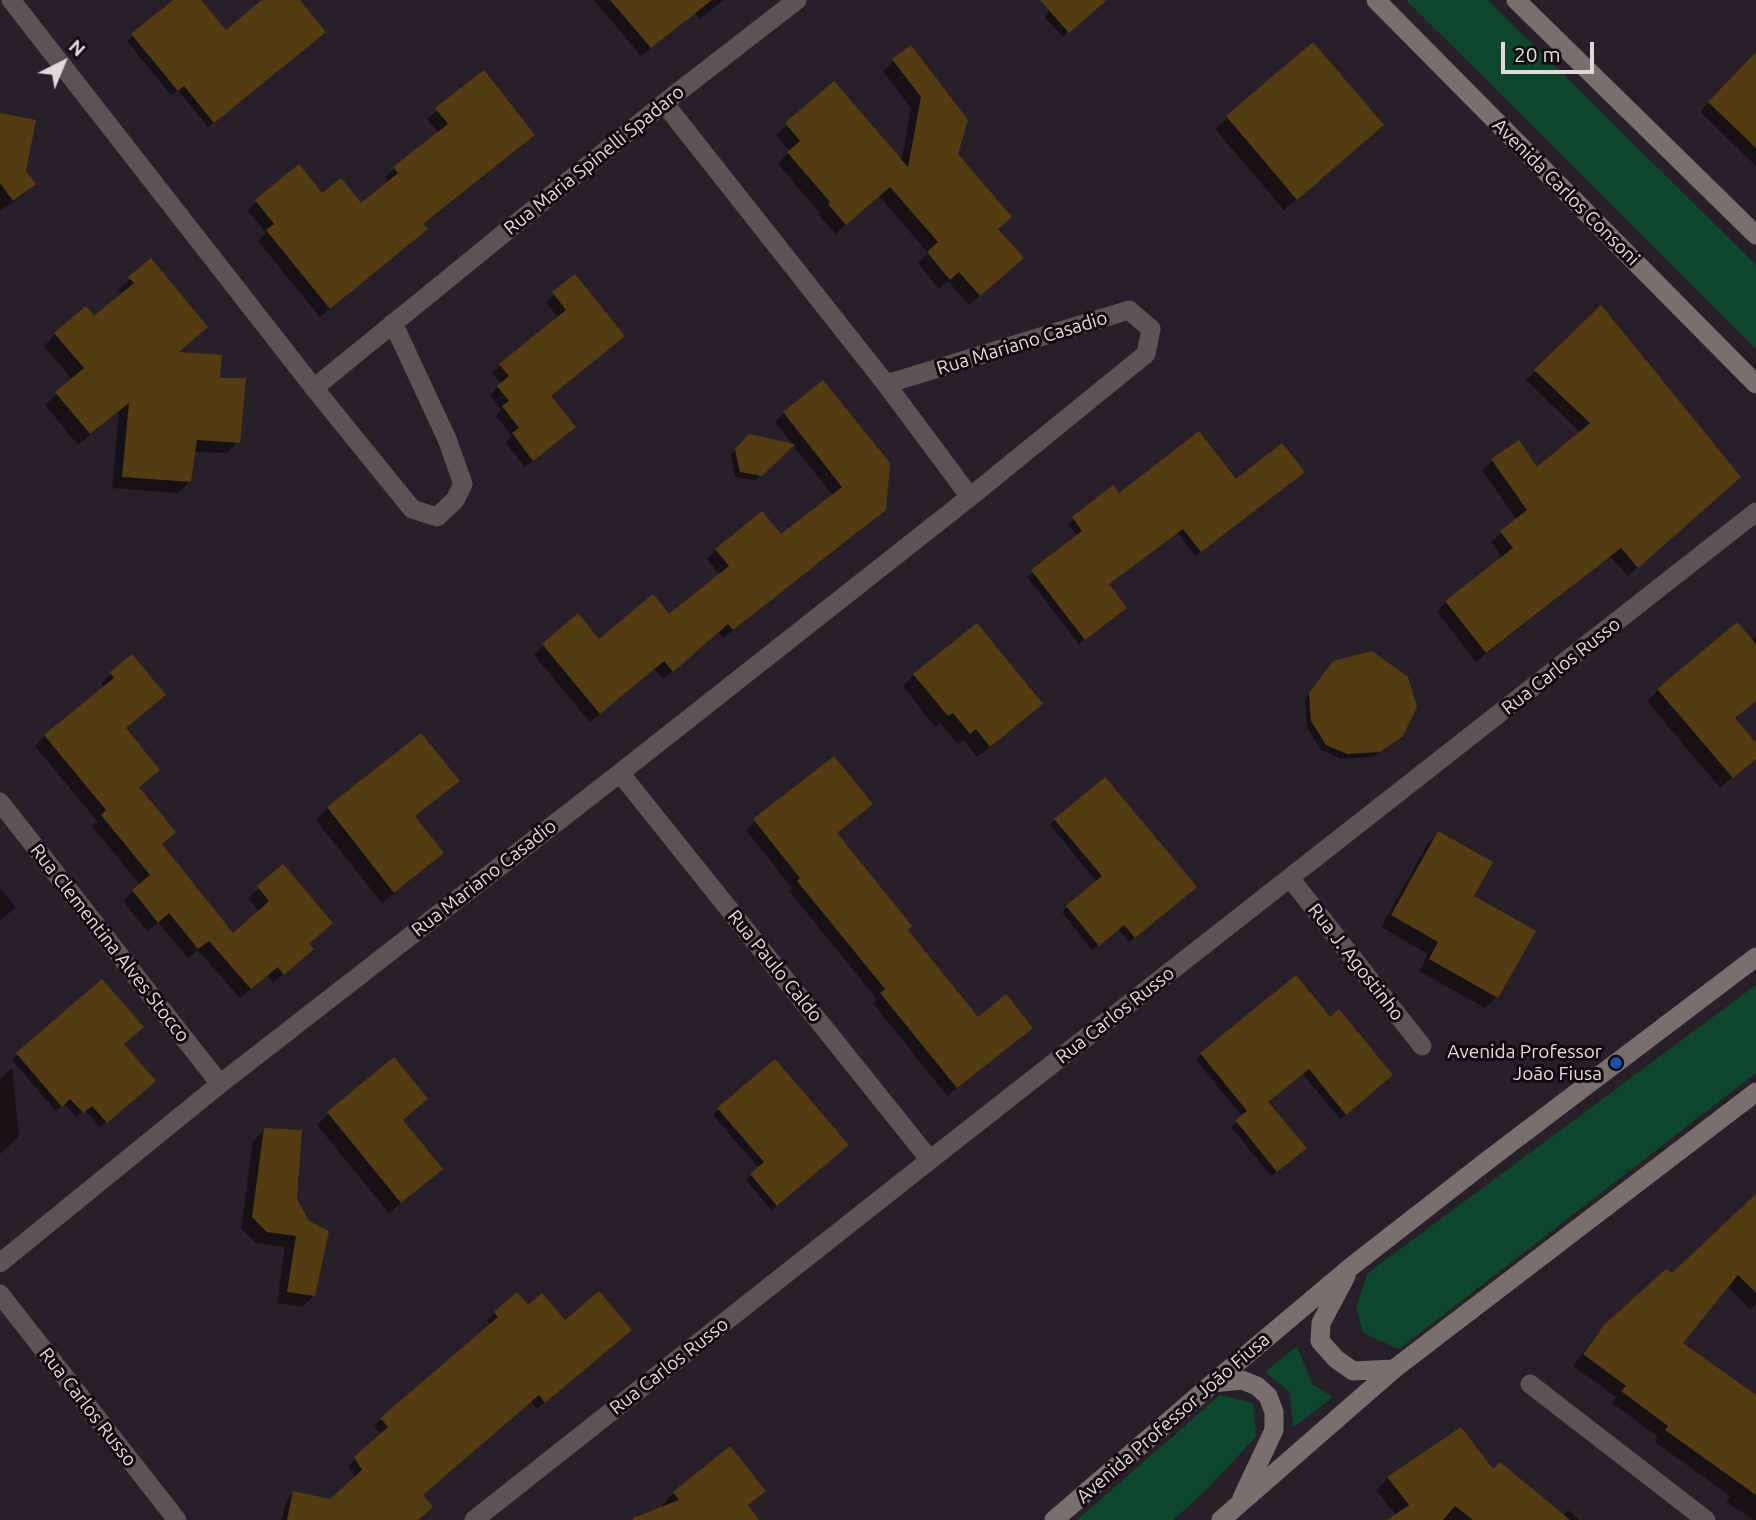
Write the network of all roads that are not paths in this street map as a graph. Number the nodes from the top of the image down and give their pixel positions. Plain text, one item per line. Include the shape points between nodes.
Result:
1 (11, 0) edge
2 (797, 0) edge
3 (1376, 0) edge
4 (1516, 0) edge
5 (664, 103) junction
6 (1756, 235) edge
7 (393, 323) junction
8 (886, 384) junction
9 (1756, 384) edge
10 (314, 388) junction
11 (970, 496) junction
12 (1756, 512) edge
13 (620, 773) junction
14 (0, 802) edge
15 (1290, 878) junction
16 (1756, 957) edge
17 (1422, 1046) dead end
18 (220, 1084) junction
19 (1756, 1092) edge
20 (930, 1160) junction
21 (0, 1263) edge
22 (1352, 1266) junction
23 (0, 1294) edge
24 (1394, 1368) junction
25 (1213, 1383) junction
26 (1530, 1384) dead end
27 (1238, 1505) junction
28 (177, 1520) edge
29 (474, 1520) edge
30 (1054, 1520) edge
31 (1221, 1520) edge
32 (1706, 1520) edge

1 - 10 street
2 - 5 street, Rua Maria Spinelli Spadaro
3 - 9 main road, Avenida Carlos Consoni
4 - 6 main road
5 - 7 street, Rua Maria Spinelli Spadaro
5 - 8 street
7 - 10 street, Rua Maria Spinelli Spadaro
7 - 10 street via 463,484 455,500 436,517 412,509
8 - 11 street
8 - 11 street, Rua Mariano Casadio via 1129,310 1151,328 1146,354
11 - 13 street, Rua Mariano Casadio
12 - 15 street, Rua Carlos Russo
13 - 18 street, Rua Mariano Casadio
13 - 20 street, Rua Paulo Caldo
14 - 18 street, Rua Clementina Alves Stocco
15 - 17 street, Rua J. Agostinho
15 - 20 street, Rua Carlos Russo
16 - 22 main road, Avenida Professor João Fiusa
18 - 21 street, Rua Mariano Casadio
19 - 24 main road
20 - 29 street, Rua Carlos Russo
22 - 24 main road via 1321,1323 1320,1341 1353,1371
22 - 25 main road, Avenida Professor João Fiusa
23 - 28 street, Rua Carlos Russo
24 - 27 main road
25 - 27 main road via 1242,1380 1257,1387 1268,1396 1274,1412 1274,1430
25 - 30 main road, Avenida Professor João Fiusa
26 - 32 street
27 - 31 main road

